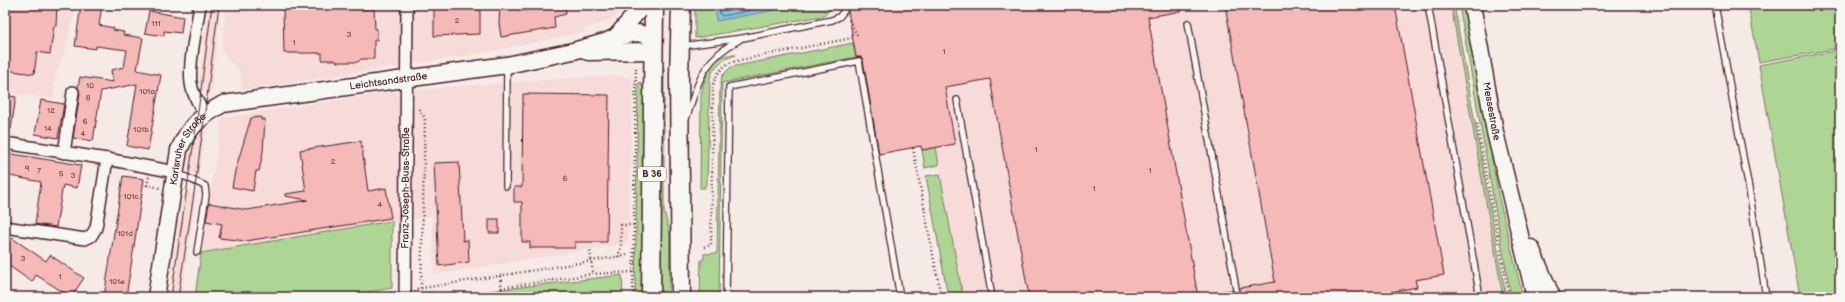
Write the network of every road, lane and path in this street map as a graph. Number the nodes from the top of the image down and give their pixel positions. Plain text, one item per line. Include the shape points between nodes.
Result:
1 (200, 5) edge
2 (407, 5) edge
3 (681, 5) edge
4 (1428, 5) edge
5 (1472, 5) edge
6 (1716, 5) edge
7 (650, 7) edge
8 (843, 8) edge
9 (1188, 23) dead end
10 (616, 37) junction
11 (858, 37) dead end
12 (743, 38) junction
13 (658, 47) junction
14 (573, 51) junction
15 (507, 66) junction
16 (407, 79) junction
17 (73, 92) dead end
18 (957, 100) dead end
19 (419, 104) dead end
20 (205, 114) junction
21 (1477, 120) dead end
22 (680, 141) junction
23 (714, 142) dead end
24 (5, 143) edge
25 (913, 148) dead end
26 (64, 153) junction
27 (107, 159) junction
28 (175, 172) junction
29 (506, 186) dead end
30 (1516, 216) junction
31 (634, 225) junction
32 (5, 227) edge
33 (704, 246) dead end
34 (590, 251) dead end
35 (197, 252) dead end
36 (628, 255) dead end
37 (618, 257) junction
38 (633, 272) junction
39 (593, 274) junction
40 (500, 276) junction
41 (422, 288) junction
42 (501, 288) junction
43 (1236, 289) dead end
44 (405, 294) edge
45 (156, 297) edge
46 (371, 297) edge
47 (503, 297) edge
48 (633, 297) edge
49 (651, 297) edge
50 (681, 297) edge
51 (726, 297) edge
52 (900, 297) edge
53 (941, 297) edge
54 (992, 297) edge
55 (1480, 297) edge
56 (1509, 297) edge
57 (1535, 297) edge
58 (1552, 297) edge
59 (1766, 297) edge

1 - 20 street, Karlsruher Straße via 191,83
2 - 16 street, Franz-Joseph-Buss-Straße
3 - 13 main road, B 36
4 - 55 lane
5 - 30 street, Messestraße via 1495,132
6 - 59 lane
7 - 10 street, Leichtsandstraße
7 - 13 main road, B 36
7 - 13 main road via 660,29 670,41
8 - 11 path
8 - 12 lane via 839,17 832,20
9 - 43 lane
10 - 13 street, Leichtsandstraße via 638,32
10 - 14 street, Leichtsandstraße
12 - 13 lane
12 - 22 lane via 724,48 709,62 701,76
13 - 14 street, Leichtsandstraße
13 - 22 main road, B 36 via 679,76
13 - 31 path via 635,85
13 - 49 main road, B 36
14 - 15 street, Leichtsandstraße
15 - 16 street, Leichtsandstraße
15 - 29 lane
16 - 20 street, Leichtsandstraße via 223,104
16 - 44 street, Franz-Joseph-Buss-Straße
17 - 26 street
18 - 54 lane
19 - 41 path via 419,110 425,118
20 - 28 street, Karlsruher Straße via 184,137
21 - 56 path
22 - 50 main road, B 36
23 - 33 path via 711,245
24 - 26 street
25 - 53 path
26 - 27 street
27 - 28 street
27 - 32 street via 96,228 91,236 84,239
28 - 35 lane via 205,186 206,195
28 - 45 street, Karlsruher Straße
30 - 57 street, Messestraße
30 - 58 street, Messestraße
31 - 37 path via 621,225 621,247
31 - 38 path
34 - 39 path, bridge
36 - 37 path
37 - 40 path
38 - 39 path
38 - 48 path
39 - 42 path
40 - 41 path
40 - 42 path
41 - 44 path
42 - 47 path
44 - 46 path
51 - 52 lane via 730,87 859,61

